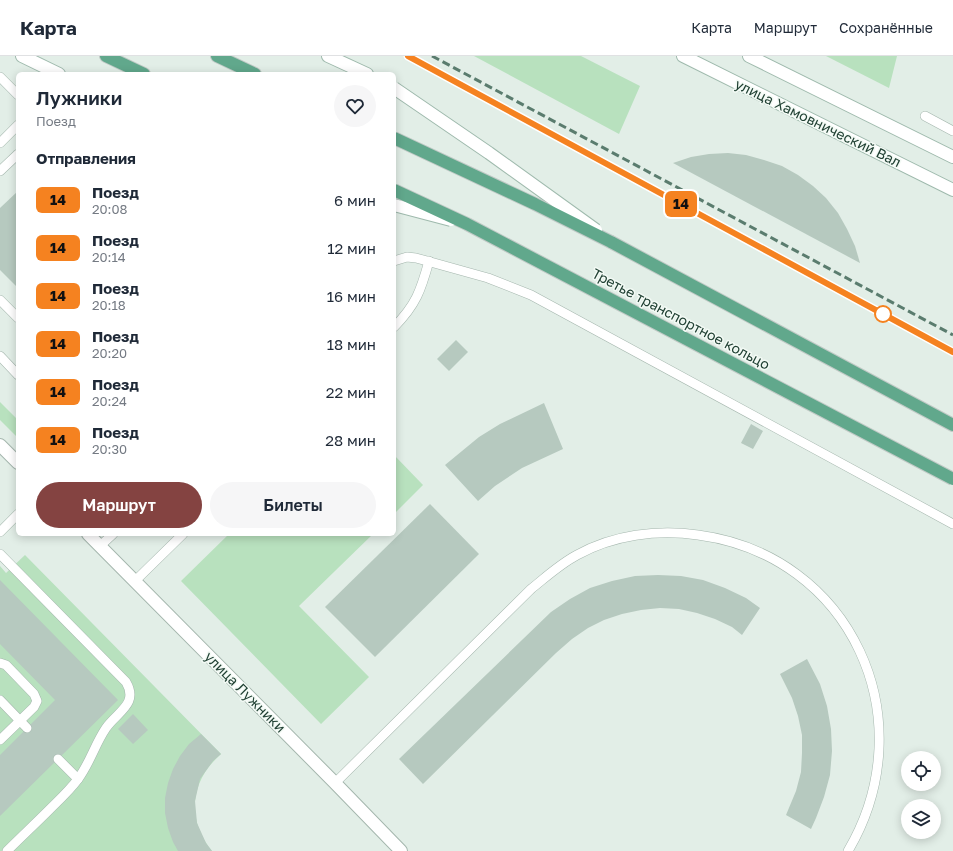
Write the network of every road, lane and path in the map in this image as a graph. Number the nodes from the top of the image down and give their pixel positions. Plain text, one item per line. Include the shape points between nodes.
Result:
1 (22, 56) edge
2 (106, 56) edge
3 (217, 56) edge
4 (328, 56) edge
5 (683, 56) edge
6 (749, 56) edge
7 (55, 72) edge
8 (140, 72) edge
9 (251, 72) edge
10 (363, 72) edge
11 (0, 77) edge
12 (396, 89) edge
13 (16, 93) edge
14 (925, 116) dead end
15 (16, 127) edge
16 (953, 131) edge
17 (396, 139) edge
18 (0, 143) edge
19 (16, 156) edge
20 (953, 158) edge
21 (0, 172) edge
22 (953, 190) edge
23 (396, 191) edge
24 (396, 206) edge
25 (467, 224) junction
26 (612, 242) junction
27 (396, 260) edge
28 (428, 261) junction
29 (0, 300) edge
30 (16, 316) edge
31 (396, 325) edge
32 (0, 356) edge
33 (16, 373) edge
34 (953, 425) edge
35 (0, 445) edge
36 (16, 461) edge
37 (953, 479) edge
38 (16, 516) edge
39 (953, 524) edge
40 (0, 532) edge
41 (90, 536) edge
42 (111, 536) edge
43 (181, 536) edge
44 (100, 546) junction
45 (0, 554) edge
46 (135, 581) junction
47 (0, 663) edge
48 (0, 700) edge
49 (20, 721) junction
50 (27, 728) dead end
51 (0, 740) edge
52 (58, 759) dead end
53 (78, 779) junction
54 (335, 783) junction
55 (7, 851) edge
56 (401, 851) edge
57 (848, 851) edge

1 - 7 main road
2 - 8 main road
3 - 9 main road
4 - 10 main road
5 - 22 main road, улица Хамовнический Вал
6 - 20 main road, улица Хамовнический Вал
11 - 13 lane
12 - 26 main road, bridge
14 - 16 lane
15 - 18 lane
17 - 26 main road, bridge
19 - 21 lane
23 - 25 main road, Третье транспортное кольцо, bridge
24 - 25 main road, bridge
25 - 37 main road, Третье транспортное кольцо, bridge
26 - 34 main road
27 - 28 lane via 408,257
28 - 31 lane via 416,299 407,314
28 - 39 lane via 488,278 531,295
29 - 30 lane
32 - 33 lane
35 - 36 main road
38 - 40 lane
41 - 44 main road, улица Лужники
42 - 44 lane
43 - 46 lane
44 - 46 main road, улица Лужники
45 - 53 lane via 130,689 130,700 107,726
46 - 54 main road, улица Лужники
47 - 49 lane via 6,665 36,697 36,704
48 - 49 lane
49 - 50 lane
49 - 51 lane
52 - 53 lane
53 - 55 lane
54 - 56 main road, улица Лужники
54 - 57 lane via 531,589 556,568 602,544 654,533 682,532 733,542 770,556 820,594 849,630 869,674 876,699 880,750 877,777 868,810

